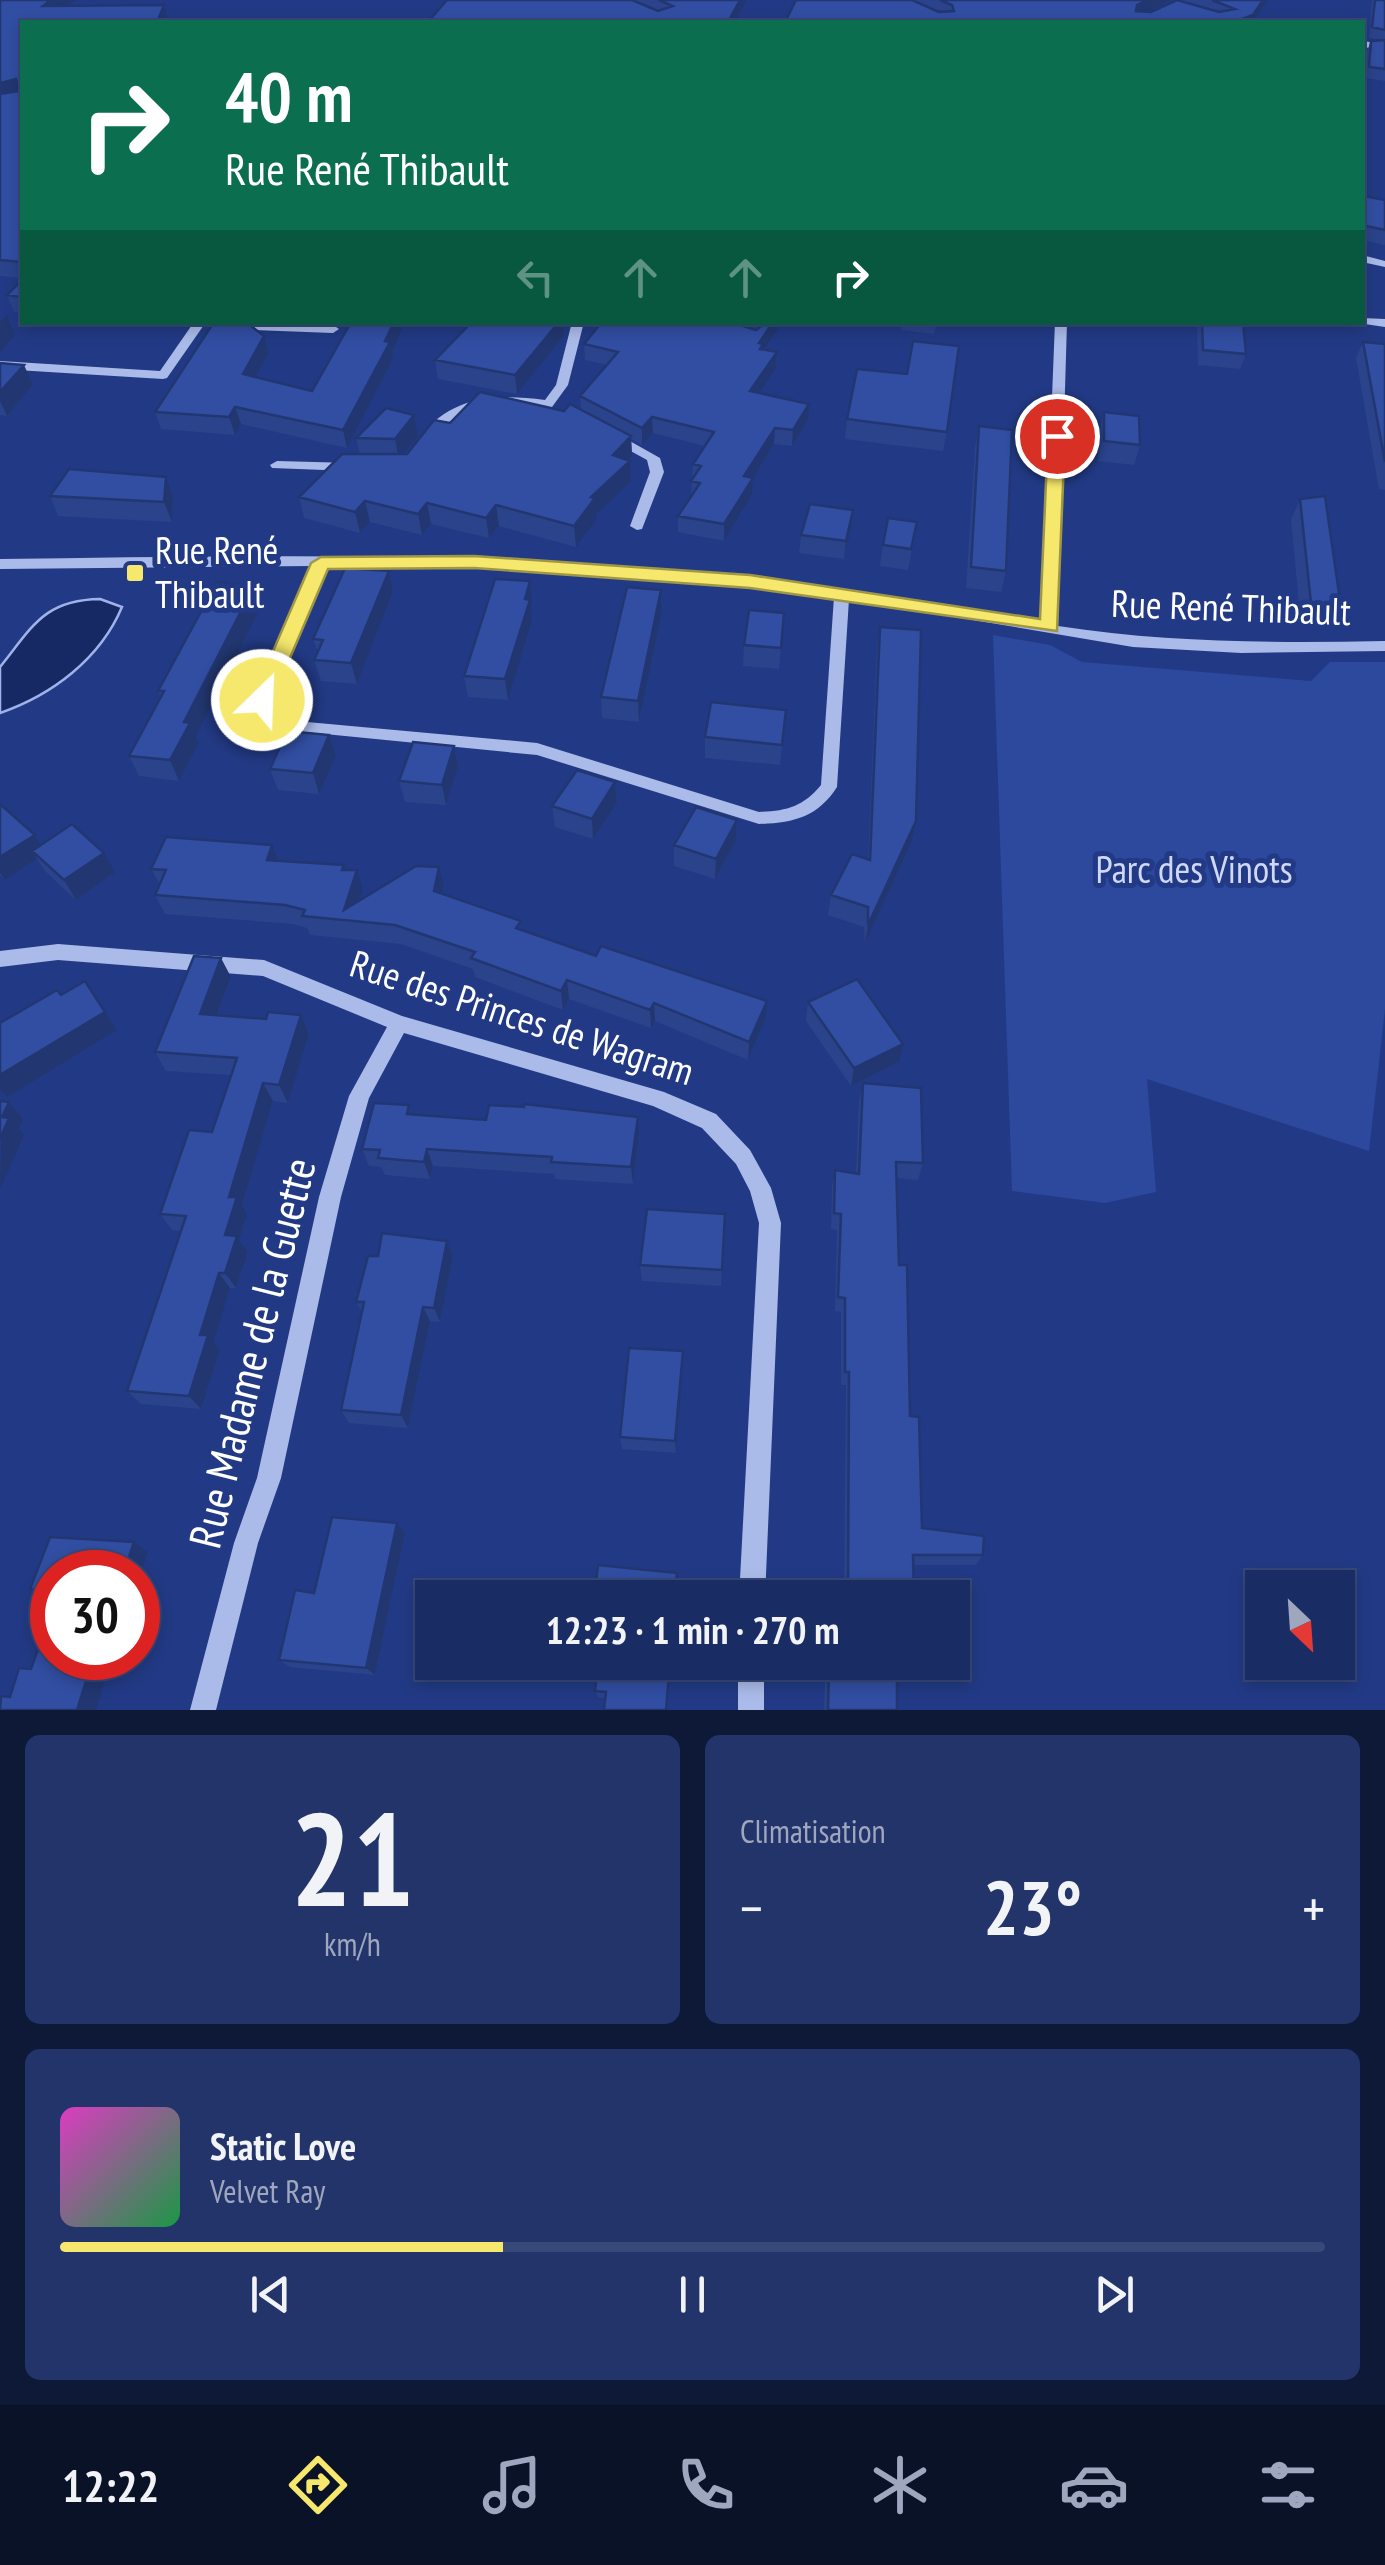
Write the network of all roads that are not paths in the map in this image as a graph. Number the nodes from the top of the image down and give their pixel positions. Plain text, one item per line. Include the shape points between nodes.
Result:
1 (198, 325) edge
2 (226, 325) edge
3 (577, 325) edge
4 (1061, 325) edge
5 (333, 329) dead end
6 (0, 365) edge
7 (548, 404) junction
8 (566, 412) edge
9 (601, 430) edge
10 (416, 452) edge
11 (277, 465) dead end
12 (369, 468) edge
13 (637, 526) dead end
14 (321, 563) junction
15 (0, 564) edge
16 (842, 594) junction
17 (1050, 627) junction
18 (1385, 646) edge
19 (0, 960) edge
20 (399, 1023) junction
21 (753, 1580) edge
22 (751, 1680) edge
23 (203, 1710) edge
24 (751, 1710) edge

1 - 6 street via 163,375
2 - 5 street
3 - 7 street via 562,385
4 - 17 street
7 - 8 street
7 - 10 street via 514,400 456,408 437,421
9 - 13 street via 654,458 657,472
11 - 12 street
14 - 15 street, Rue René Thibault
14 - 16 street, Rue René Thibault via 474,562
14 - 16 street via 262,700 280,725 537,749 760,818 812,809 829,787
16 - 17 street, Rue René Thibault
17 - 18 street, Rue René Thibault via 1224,647
19 - 20 street, Rue des Princes de Wagram via 58,952 264,968
20 - 21 street, Rue des Princes de Wagram via 658,1098 709,1121 742,1157 770,1222
20 - 23 street, Rue Madame de la Guette via 359,1096 330,1197 269,1478
22 - 24 street

